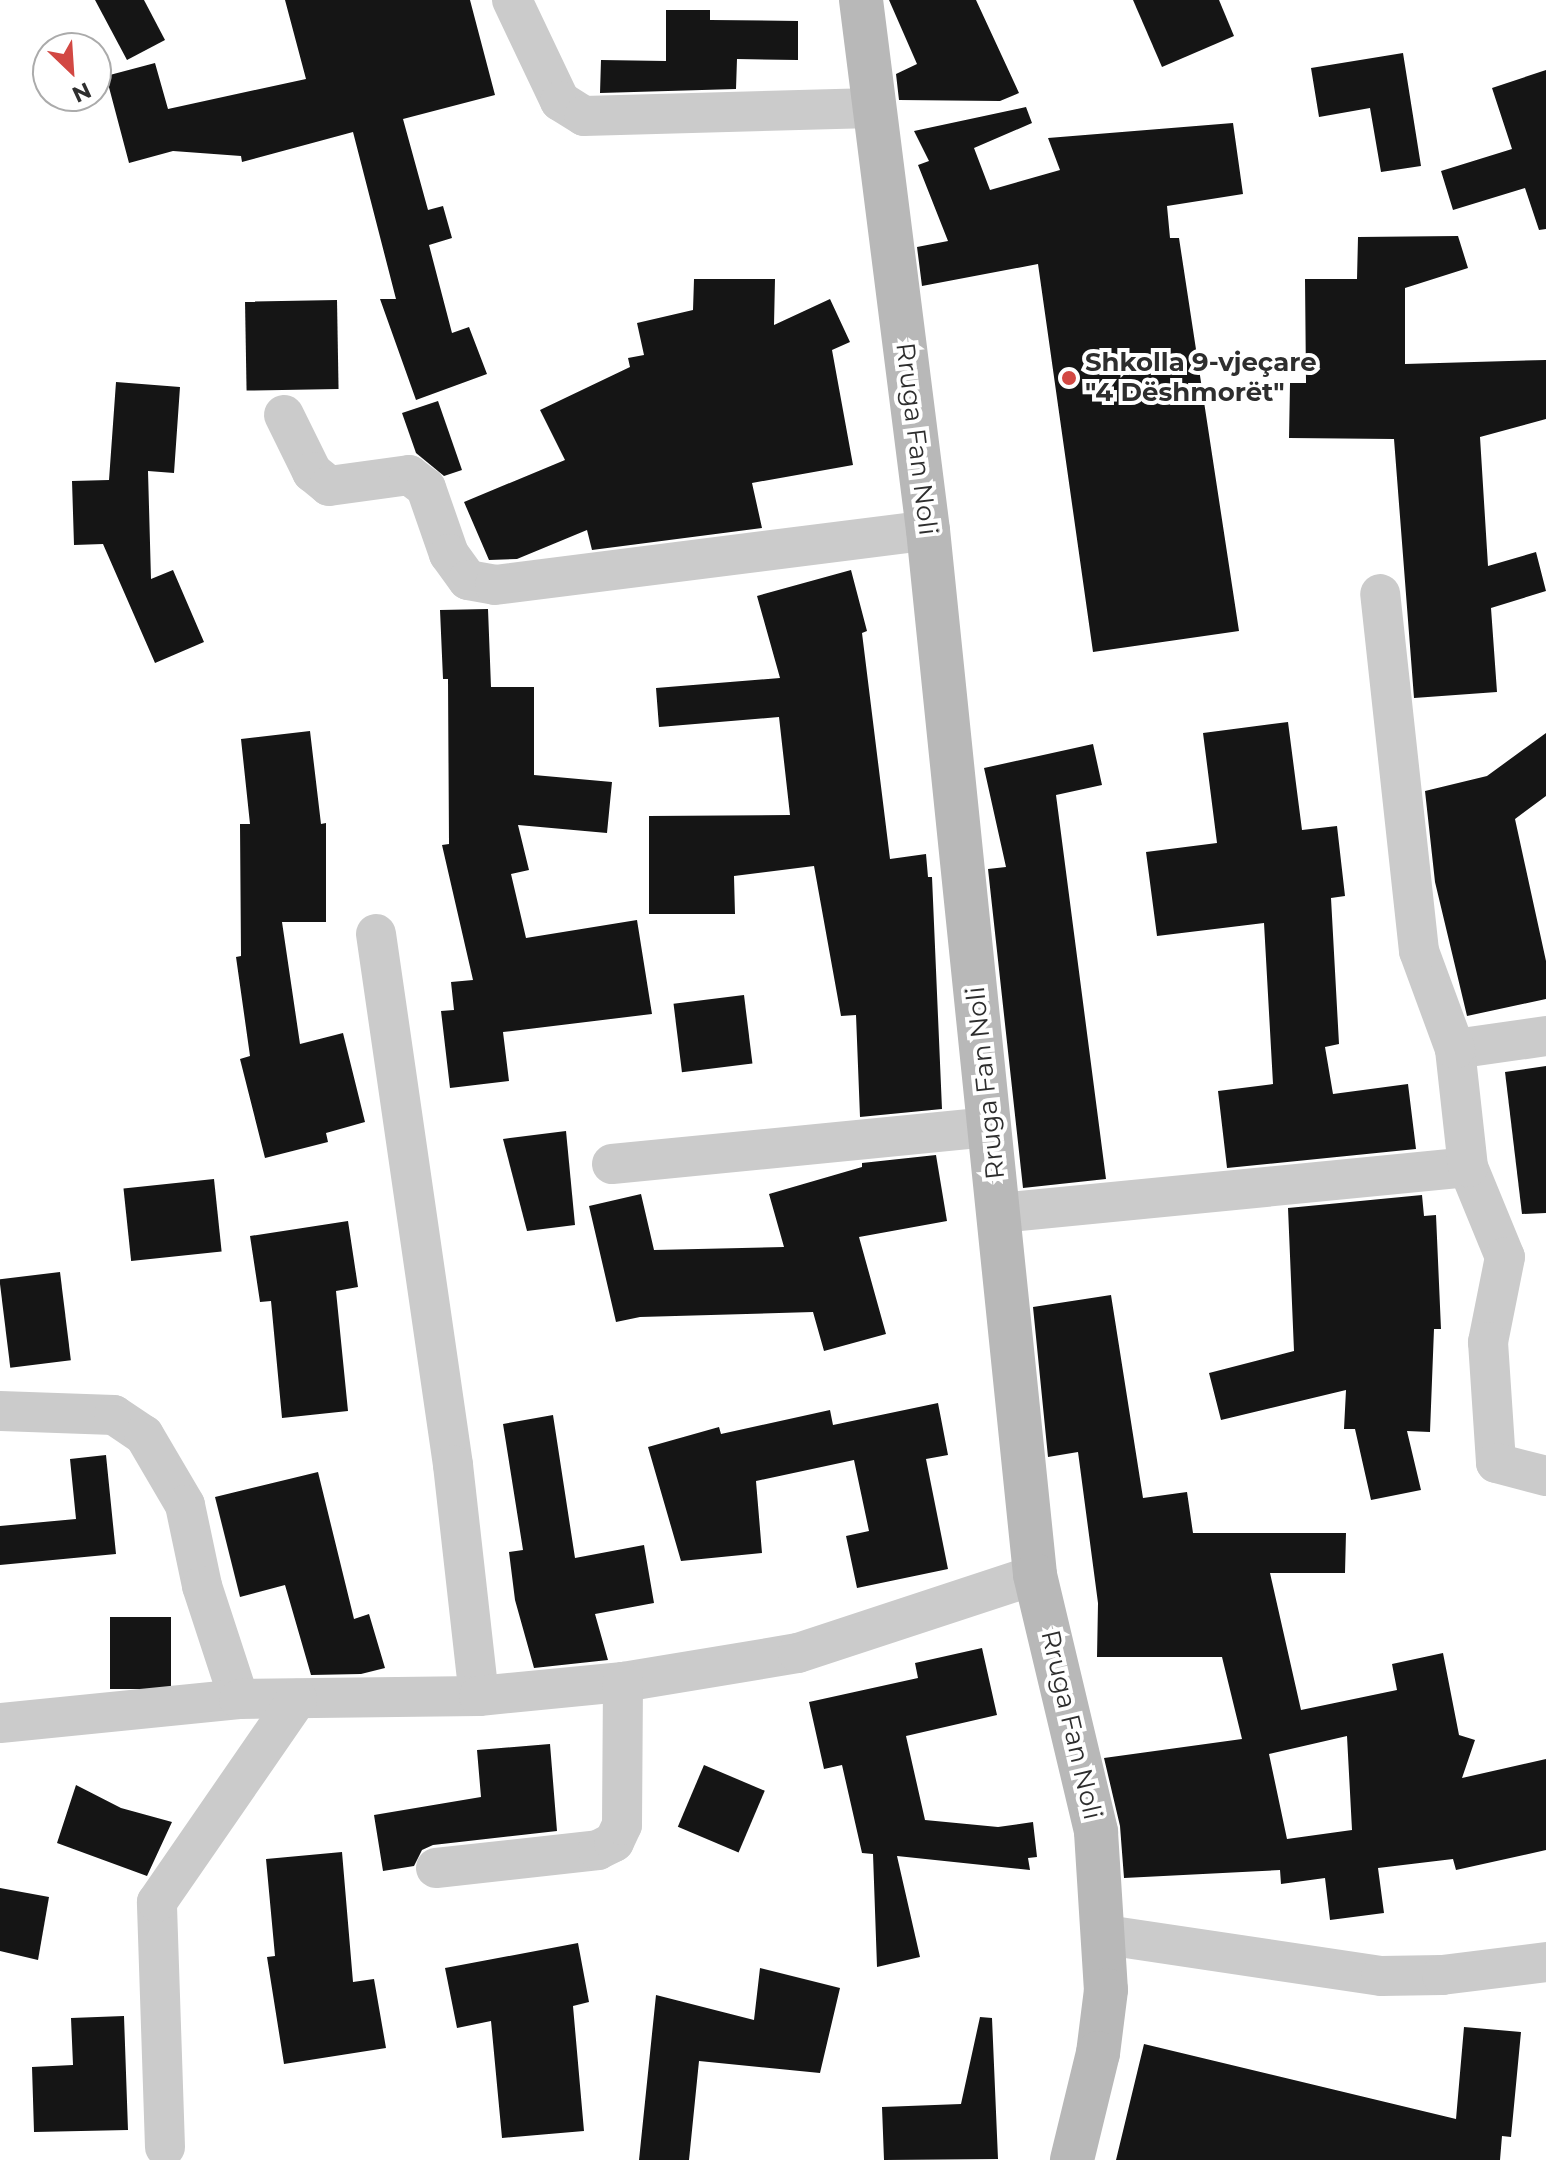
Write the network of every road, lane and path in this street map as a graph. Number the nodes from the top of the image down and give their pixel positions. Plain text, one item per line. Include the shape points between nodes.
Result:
1 (512, 0) edge
2 (861, 0) edge
3 (873, 108) junction
4 (284, 415) dead end
5 (928, 530) junction
6 (1380, 594) dead end
7 (376, 934) dead end
8 (1546, 1036) edge
9 (1455, 1049) junction
10 (990, 1127) junction
11 (612, 1164) dead end
12 (1468, 1167) junction
13 (1000, 1213) junction
14 (0, 1411) edge
15 (1546, 1476) edge
16 (1035, 1575) junction
17 (623, 1682) junction
18 (479, 1696) junction
19 (239, 1699) junction
20 (297, 1699) junction
21 (0, 1723) edge
22 (436, 1868) dead end
23 (1106, 1935) junction
24 (1546, 1962) edge
25 (165, 2147) dead end
26 (1072, 2160) edge

1 - 3 street via 560,101 584,116
2 - 3 main road, Rruga Fan Noli
3 - 5 main road, Rruga Fan Noli
4 - 5 street via 312,472 329,486 409,475 426,488 449,554 468,580 495,585
5 - 10 main road, Rruga Fan Noli
6 - 9 street via 1419,951
7 - 18 street via 453,1465
8 - 9 street
9 - 12 street
10 - 11 street
10 - 13 main road, Rruga Fan Noli
12 - 13 street
12 - 15 street via 1505,1257 1488,1342 1496,1463
13 - 16 main road, Rruga Fan Noli
14 - 19 street via 114,1415 144,1435 185,1505 202,1586
16 - 17 street via 898,1615 798,1653
16 - 23 main road, Rruga Fan Noli via 1096,1832
17 - 18 street
17 - 22 street via 622,1825 614,1842 598,1850
18 - 20 street
19 - 20 street
19 - 21 street
20 - 25 street via 157,1902
23 - 24 street via 1381,1976 1442,1975
23 - 26 main road, Rruga Fan Noli via 1098,2053

